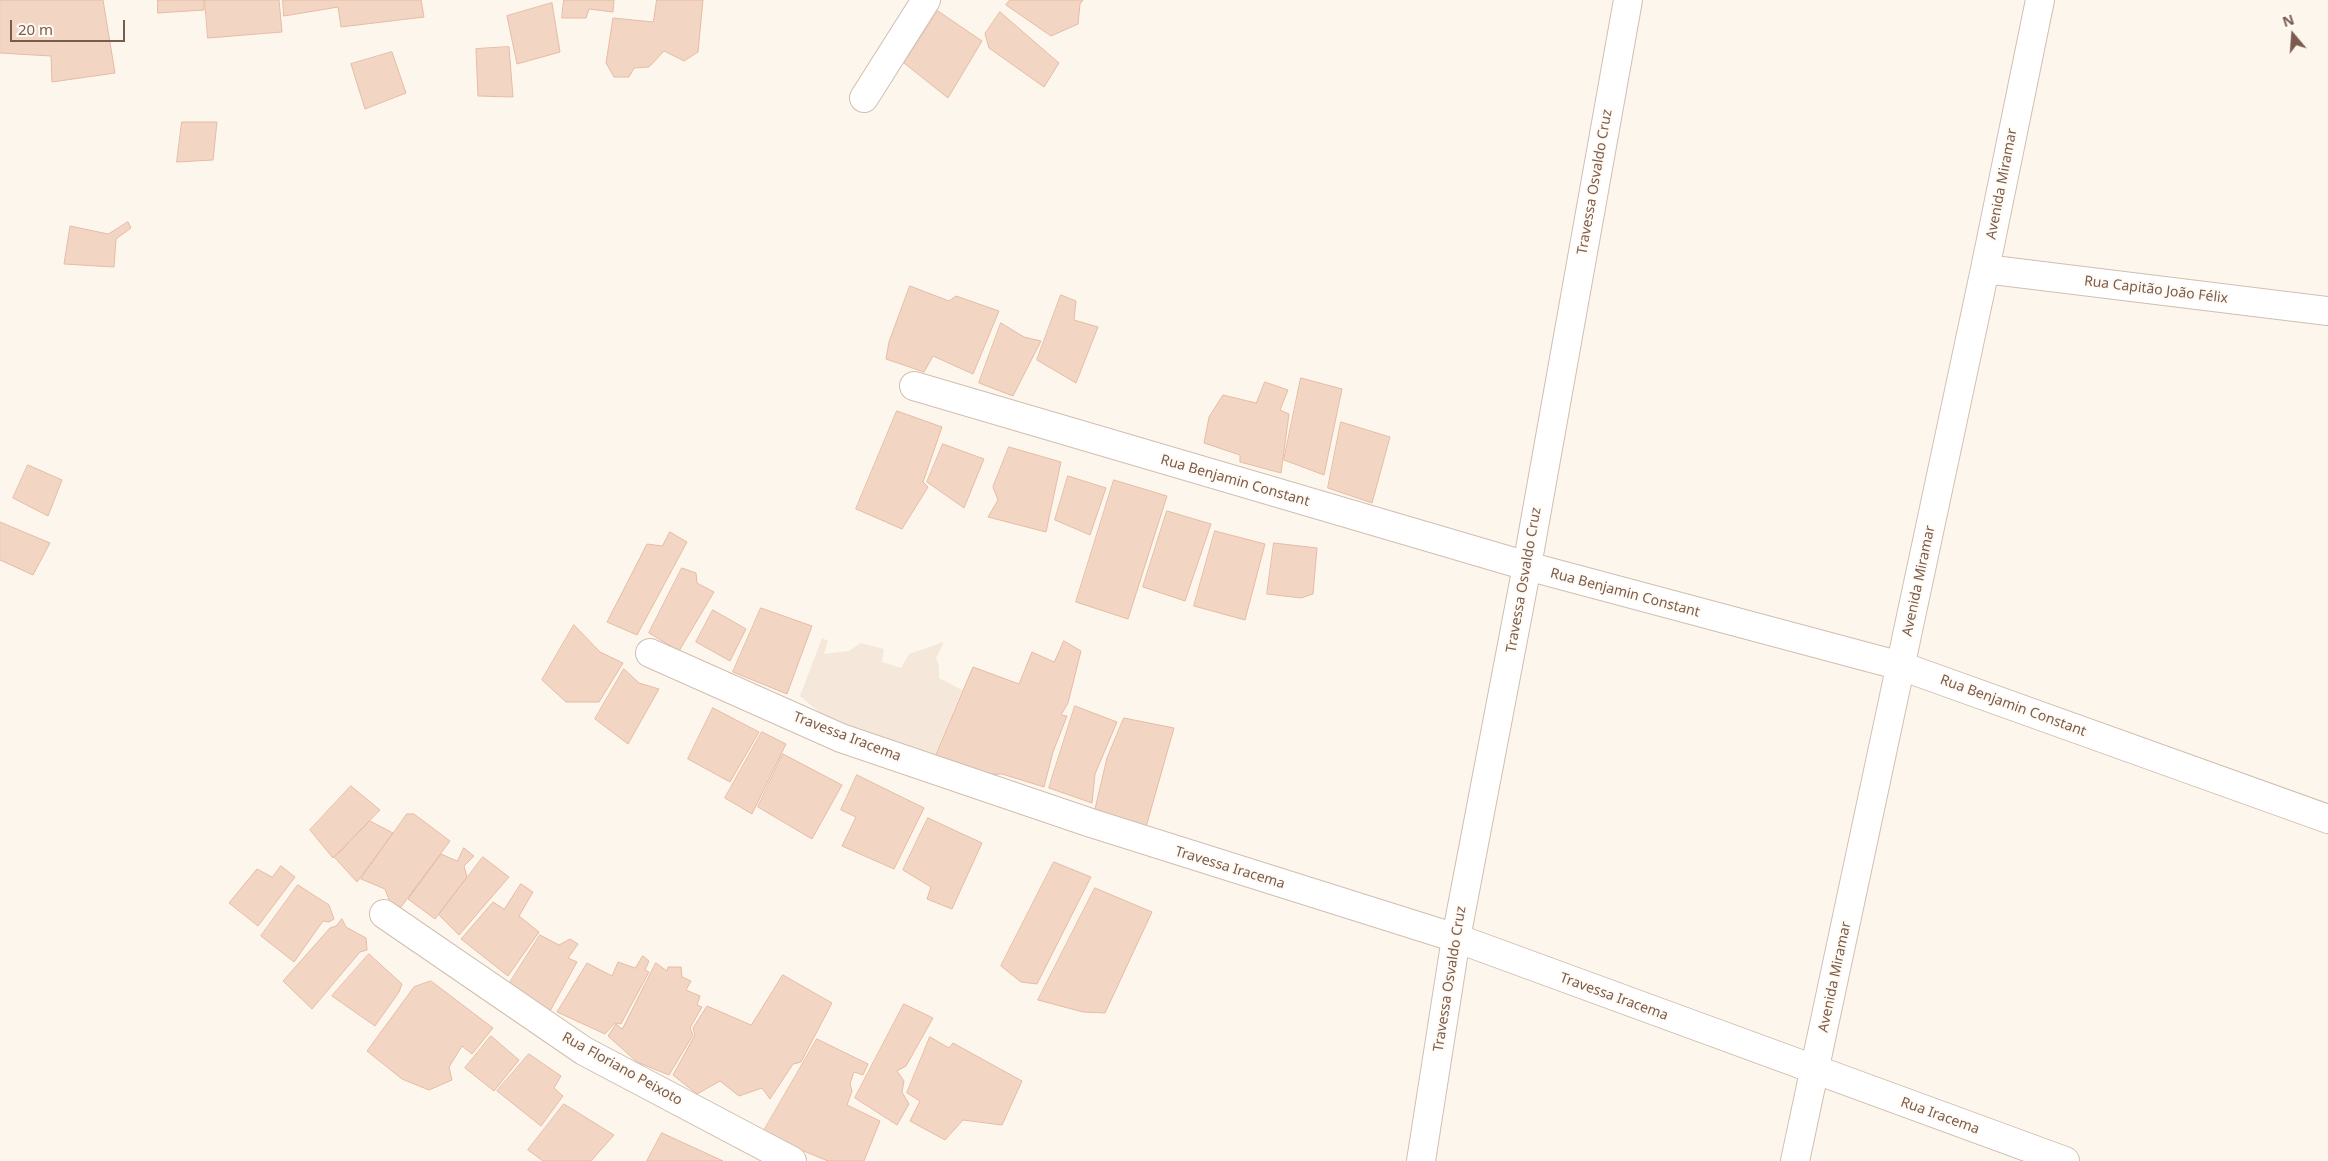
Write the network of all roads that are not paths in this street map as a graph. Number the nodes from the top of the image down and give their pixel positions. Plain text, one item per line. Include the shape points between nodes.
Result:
1 (926, 0) edge
2 (1628, 0) edge
3 (2040, 0) edge
4 (864, 98) dead end
5 (1985, 269) junction
6 (2328, 311) edge
7 (914, 386) dead end
8 (1526, 566) junction
9 (650, 653) dead end
10 (1901, 666) junction
11 (2328, 819) edge
12 (384, 914) dead end
13 (1456, 938) junction
14 (1815, 1070) junction
15 (792, 1161) edge
16 (1421, 1161) edge
17 (1795, 1161) edge
18 (2065, 1161) edge

1 - 4 street
2 - 8 street, Travessa Osvaldo Cruz
3 - 5 street, Avenida Miramar
5 - 6 street, Rua Capitão João Félix
5 - 10 street, Avenida Miramar
7 - 8 street, Rua Benjamin Constant
8 - 10 street, Rua Benjamin Constant
8 - 13 street, Travessa Osvaldo Cruz
9 - 13 street, Travessa Iracema via 841,738 1091,824
10 - 11 street, Rua Benjamin Constant
10 - 14 street, Avenida Miramar
12 - 15 street, Rua Floriano Peixoto via 584,1051
13 - 14 street, Travessa Iracema
13 - 16 street, Travessa Osvaldo Cruz
14 - 17 street, Avenida Miramar
14 - 18 street, Rua Iracema

